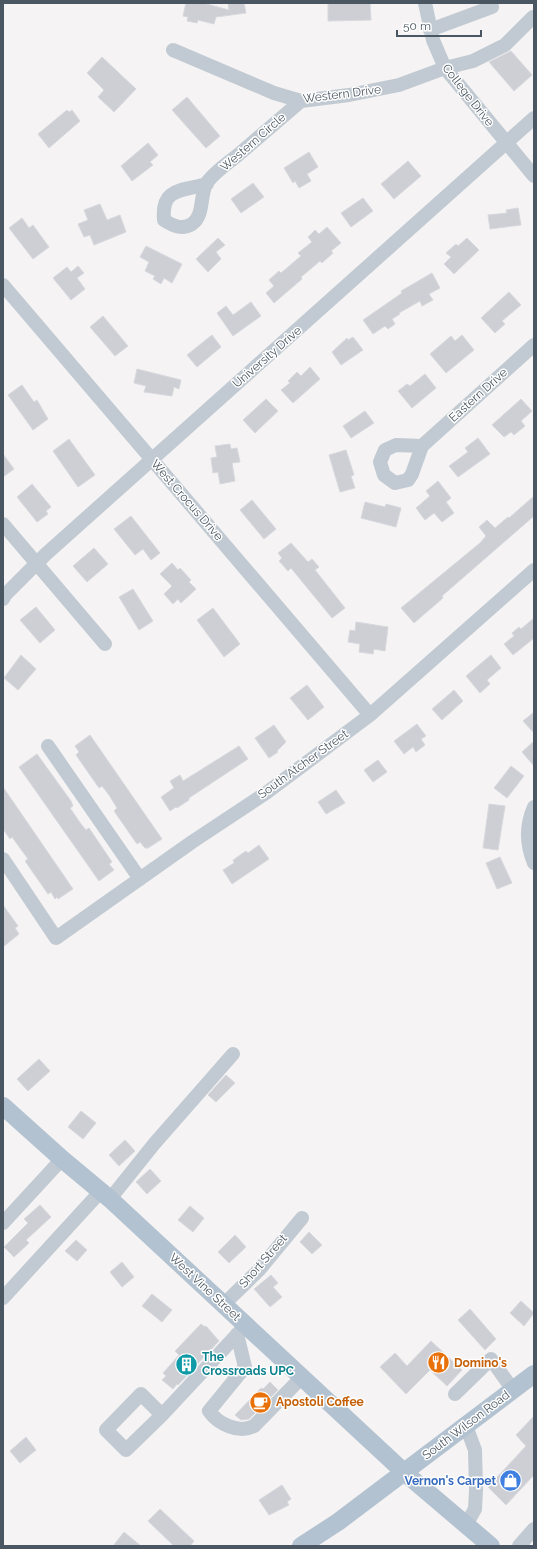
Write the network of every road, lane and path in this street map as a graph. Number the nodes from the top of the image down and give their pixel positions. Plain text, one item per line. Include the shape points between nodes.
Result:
1 (425, 3) edge
2 (492, 7) dead end
3 (533, 17) dead end
4 (430, 30) junction
5 (173, 50) dead end
6 (444, 68) junction
7 (302, 101) junction
8 (534, 118) edge
9 (506, 143) junction
10 (534, 176) edge
11 (206, 184) dead end
12 (3, 285) edge
13 (534, 344) edge
14 (422, 446) dead end
15 (152, 460) junction
16 (3, 524) edge
17 (37, 564) junction
18 (534, 570) edge
19 (3, 599) edge
20 (105, 644) dead end
21 (370, 715) junction
22 (48, 746) dead end
23 (534, 807) edge
24 (3, 859) edge
25 (534, 863) edge
26 (140, 879) junction
27 (233, 1054) dead end
28 (3, 1106) edge
29 (62, 1159) junction
30 (106, 1195) junction
31 (302, 1218) dead end
32 (3, 1223) edge
33 (3, 1298) edge
34 (224, 1304) junction
35 (241, 1330) junction
36 (534, 1374) edge
37 (302, 1377) junction
38 (513, 1390) junction
39 (455, 1394) dead end
40 (162, 1415) dead end
41 (466, 1426) junction
42 (405, 1473) junction
43 (466, 1525) junction
44 (534, 1530) edge
45 (301, 1546) edge
46 (491, 1546) edge
47 (519, 1546) edge

1 - 4 street, College Drive
2 - 4 street
3 - 6 street, Western Drive via 505,45 473,61
4 - 6 street, College Drive
5 - 7 street, Western Drive via 274,93
6 - 7 street, Western Drive via 400,85
6 - 9 street, College Drive
7 - 11 street, Western Circle
8 - 9 street, University Drive
9 - 10 street, College Drive
9 - 15 street, University Drive
12 - 15 street, West Crocus Drive
13 - 14 street, Eastern Drive
15 - 17 street, University Drive
15 - 21 street, West Crocus Drive
16 - 17 street
17 - 19 street, University Drive
17 - 20 street
18 - 21 street, South Atcher Street
21 - 26 street, South Atcher Street via 266,792
22 - 26 street
23 - 25 street via 528,824 528,836
24 - 26 street, South Atcher Street via 56,938
27 - 30 street
28 - 29 main road, West Vine Street
29 - 30 main road, West Vine Street
29 - 32 street
30 - 33 street
30 - 34 main road, West Vine Street
31 - 34 street, Short Street via 259,1270
34 - 35 main road, West Vine Street
35 - 37 main road, West Vine Street
35 - 37 street via 245,1367 209,1411 213,1417 239,1429 249,1429
35 - 40 street
36 - 38 main road, South Wilson Road
37 - 42 main road, West Vine Street
38 - 39 street via 491,1359
38 - 41 main road, South Wilson Road
41 - 42 main road, South Wilson Road
41 - 43 street via 475,1450 476,1490 475,1509
42 - 43 main road, West Vine Street
42 - 45 main road, South Wilson Road
43 - 46 main road, West Vine Street
44 - 47 street

